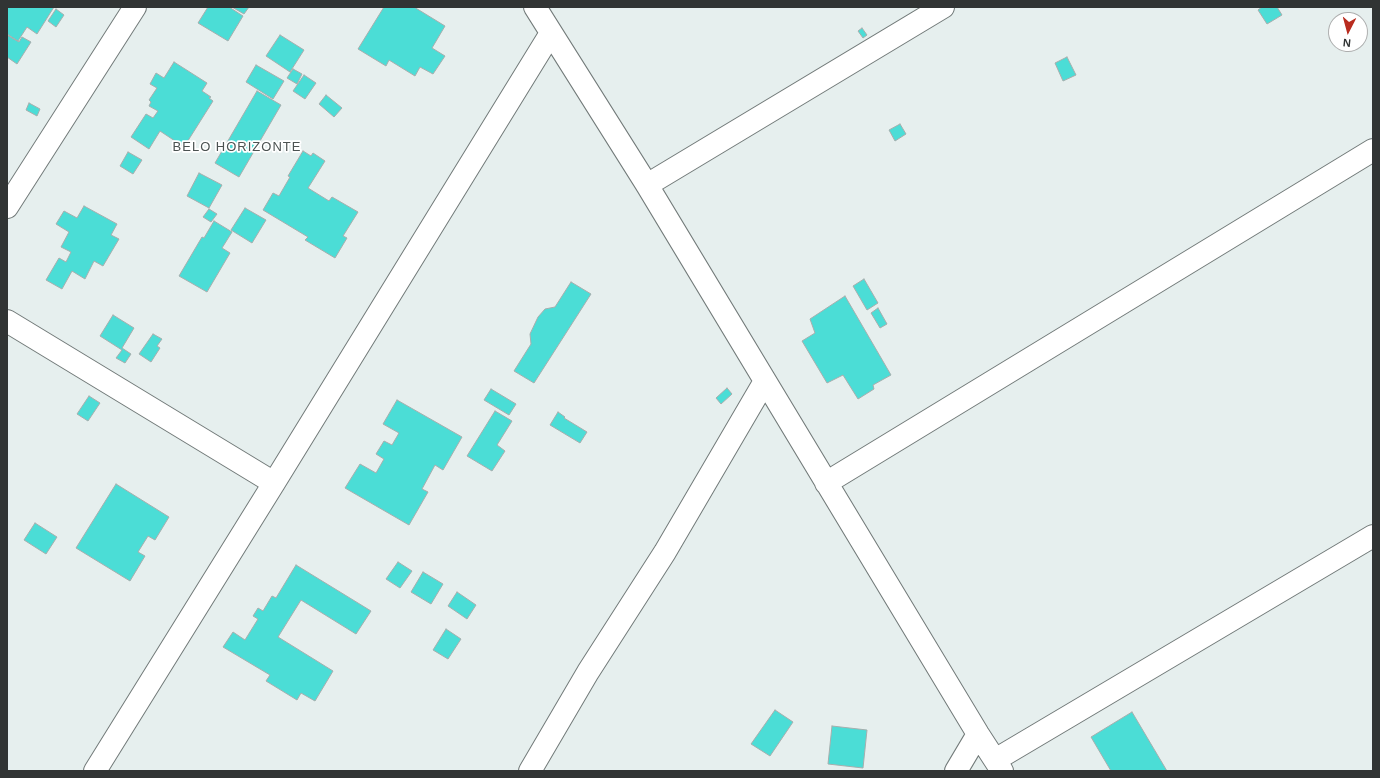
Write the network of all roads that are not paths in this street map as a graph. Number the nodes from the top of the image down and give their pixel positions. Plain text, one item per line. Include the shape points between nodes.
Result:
1 (135, 7) edge
2 (535, 7) edge
3 (942, 7) edge
4 (551, 33) junction
5 (1373, 150) edge
6 (647, 185) junction
7 (7, 207) edge
8 (7, 321) edge
9 (765, 381) junction
10 (274, 483) junction
11 (826, 483) junction
12 (1373, 536) edge
13 (978, 734) junction
14 (999, 766) edge
15 (95, 771) edge
16 (530, 771) edge
17 (956, 771) edge

1 - 7 street
2 - 4 street
3 - 6 street
4 - 6 street
4 - 10 street
5 - 11 street
6 - 9 street
8 - 10 street
9 - 11 street
9 - 16 street via 665,552 588,672
10 - 15 street
11 - 13 street
12 - 14 street
13 - 14 street
13 - 17 street

